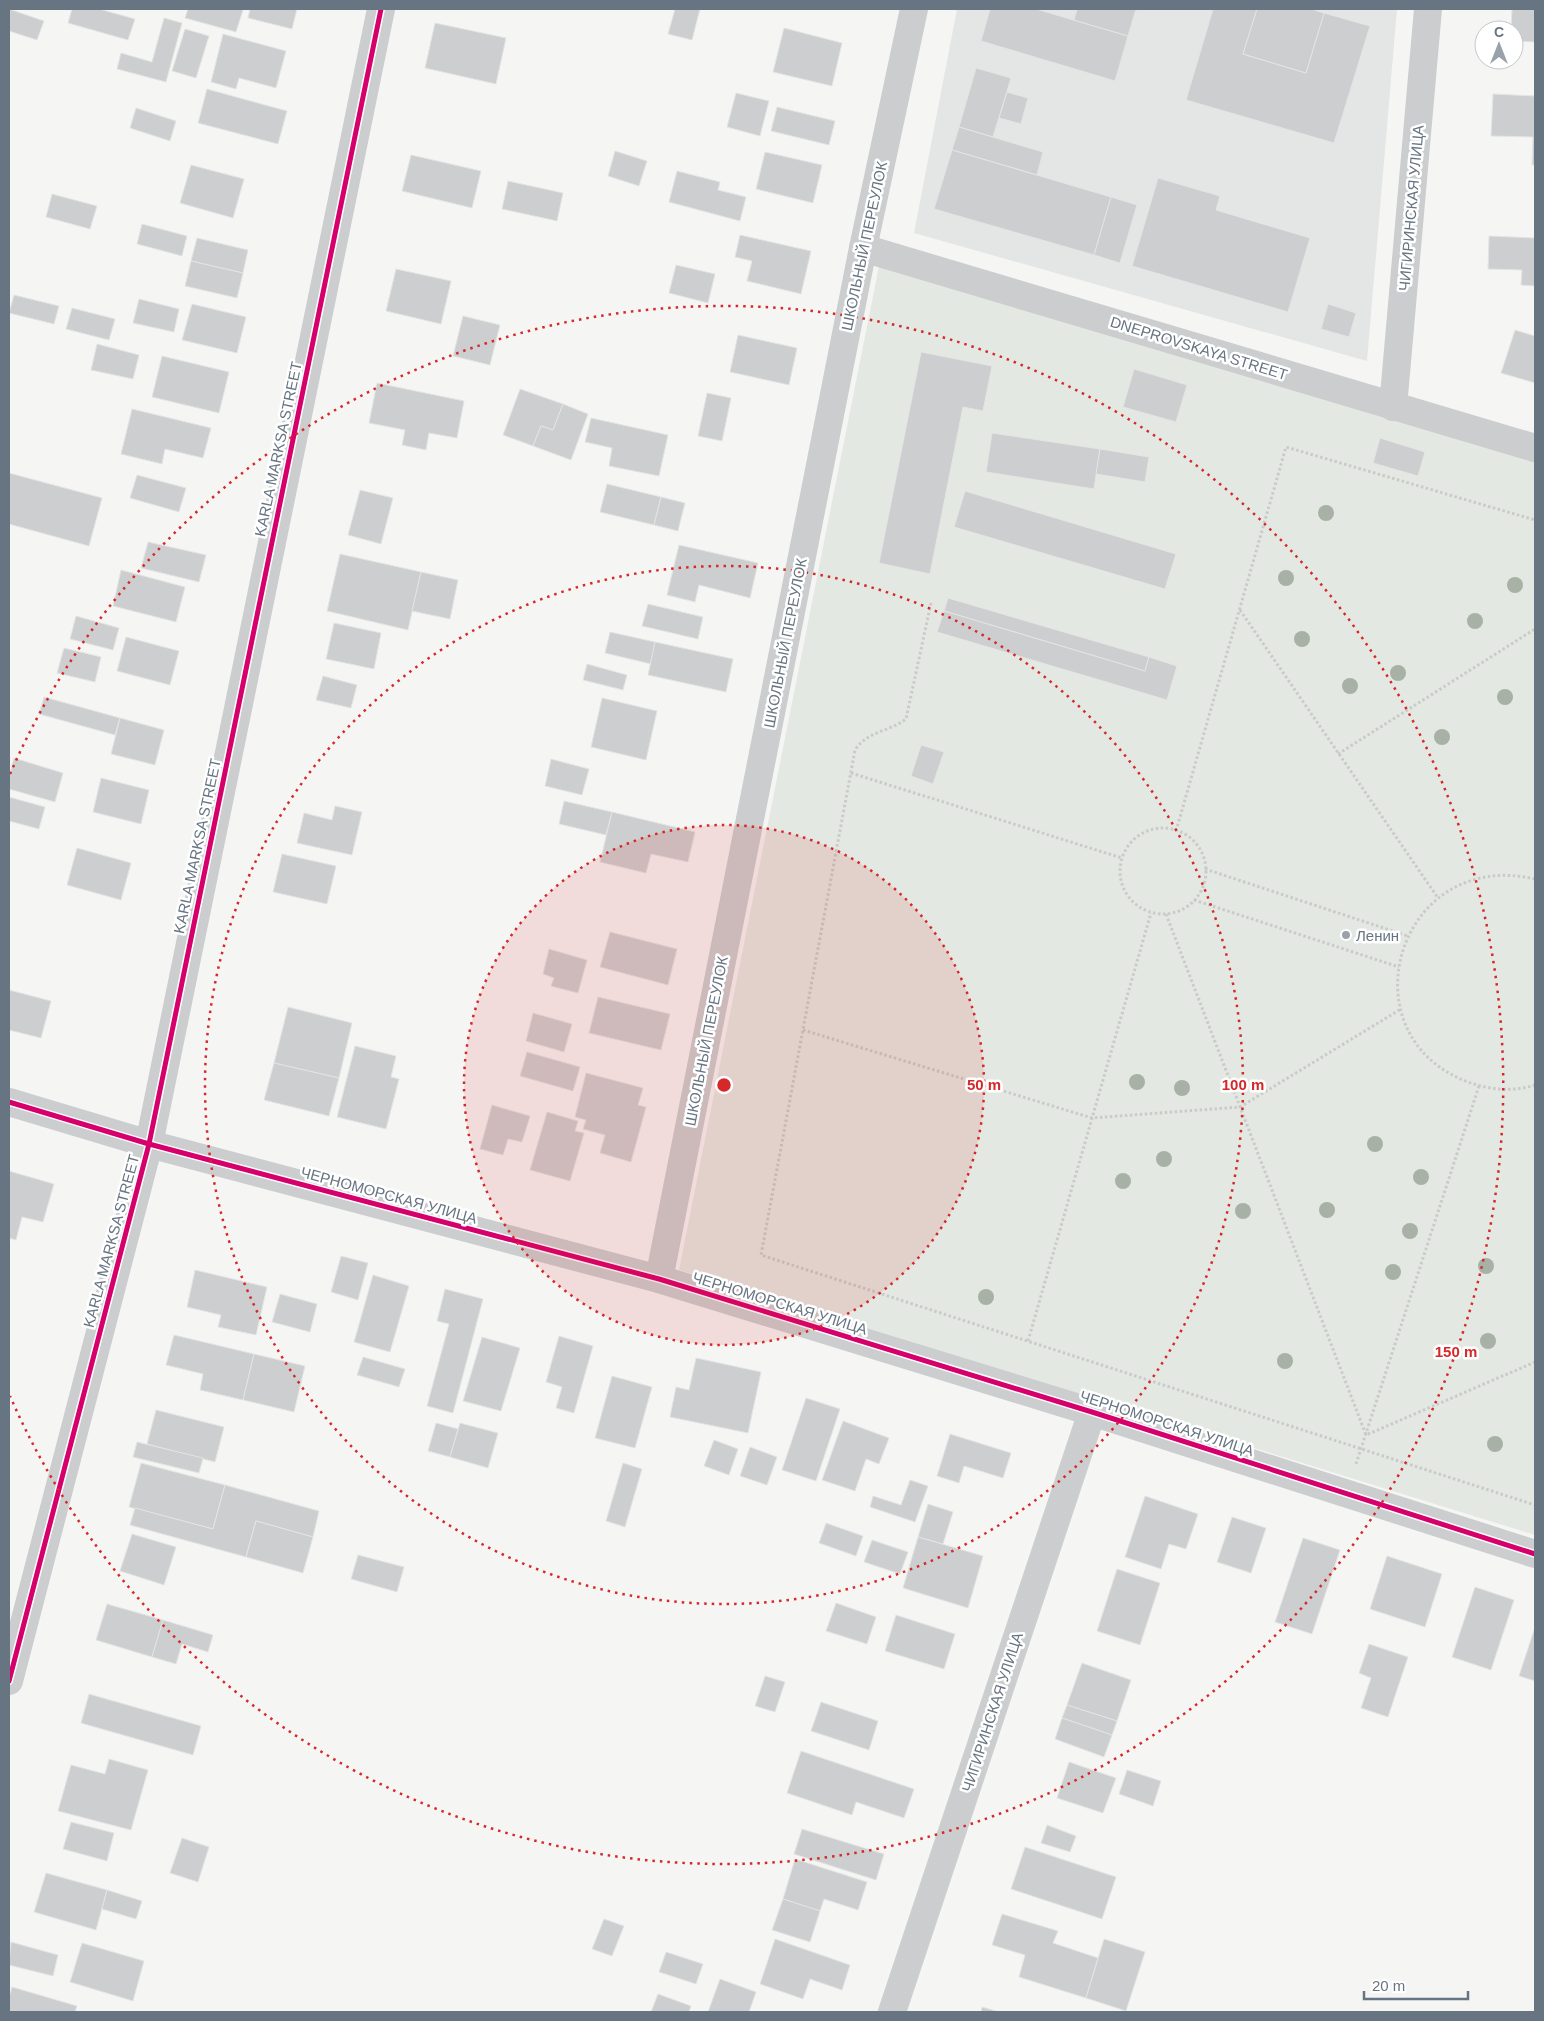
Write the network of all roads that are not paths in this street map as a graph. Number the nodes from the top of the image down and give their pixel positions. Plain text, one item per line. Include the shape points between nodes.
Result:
1 (380, 9) edge
2 (914, 9) edge
3 (1428, 9) edge
4 (863, 248) junction
5 (1394, 406) junction
6 (1535, 448) edge
7 (9, 1102) edge
8 (149, 1144) junction
9 (659, 1279) junction
10 (1092, 1412) junction
11 (1535, 1554) edge
12 (9, 1681) edge
13 (892, 2012) edge

1 - 8 street, KARLA MARKSA STREET
2 - 4 street, ШКОЛЬНЫЙ ПЕРЕУЛОК
3 - 5 street, ЧИГИРИНСКАЯ УЛИЦА
4 - 5 street, DNEPROVSKAYA STREET
4 - 9 street, ШКОЛЬНЫЙ ПЕРЕУЛОК
5 - 6 street, DNEPROVSKAYA STREET
7 - 8 street, ЧЕРНОМОРСКАЯ УЛИЦА
8 - 9 street, ЧЕРНОМОРСКАЯ УЛИЦА
8 - 12 street, KARLA MARKSA STREET
9 - 10 street, ЧЕРНОМОРСКАЯ УЛИЦА
10 - 11 street, ЧЕРНОМОРСКАЯ УЛИЦА
10 - 13 street, ЧИГИРИНСКАЯ УЛИЦА

